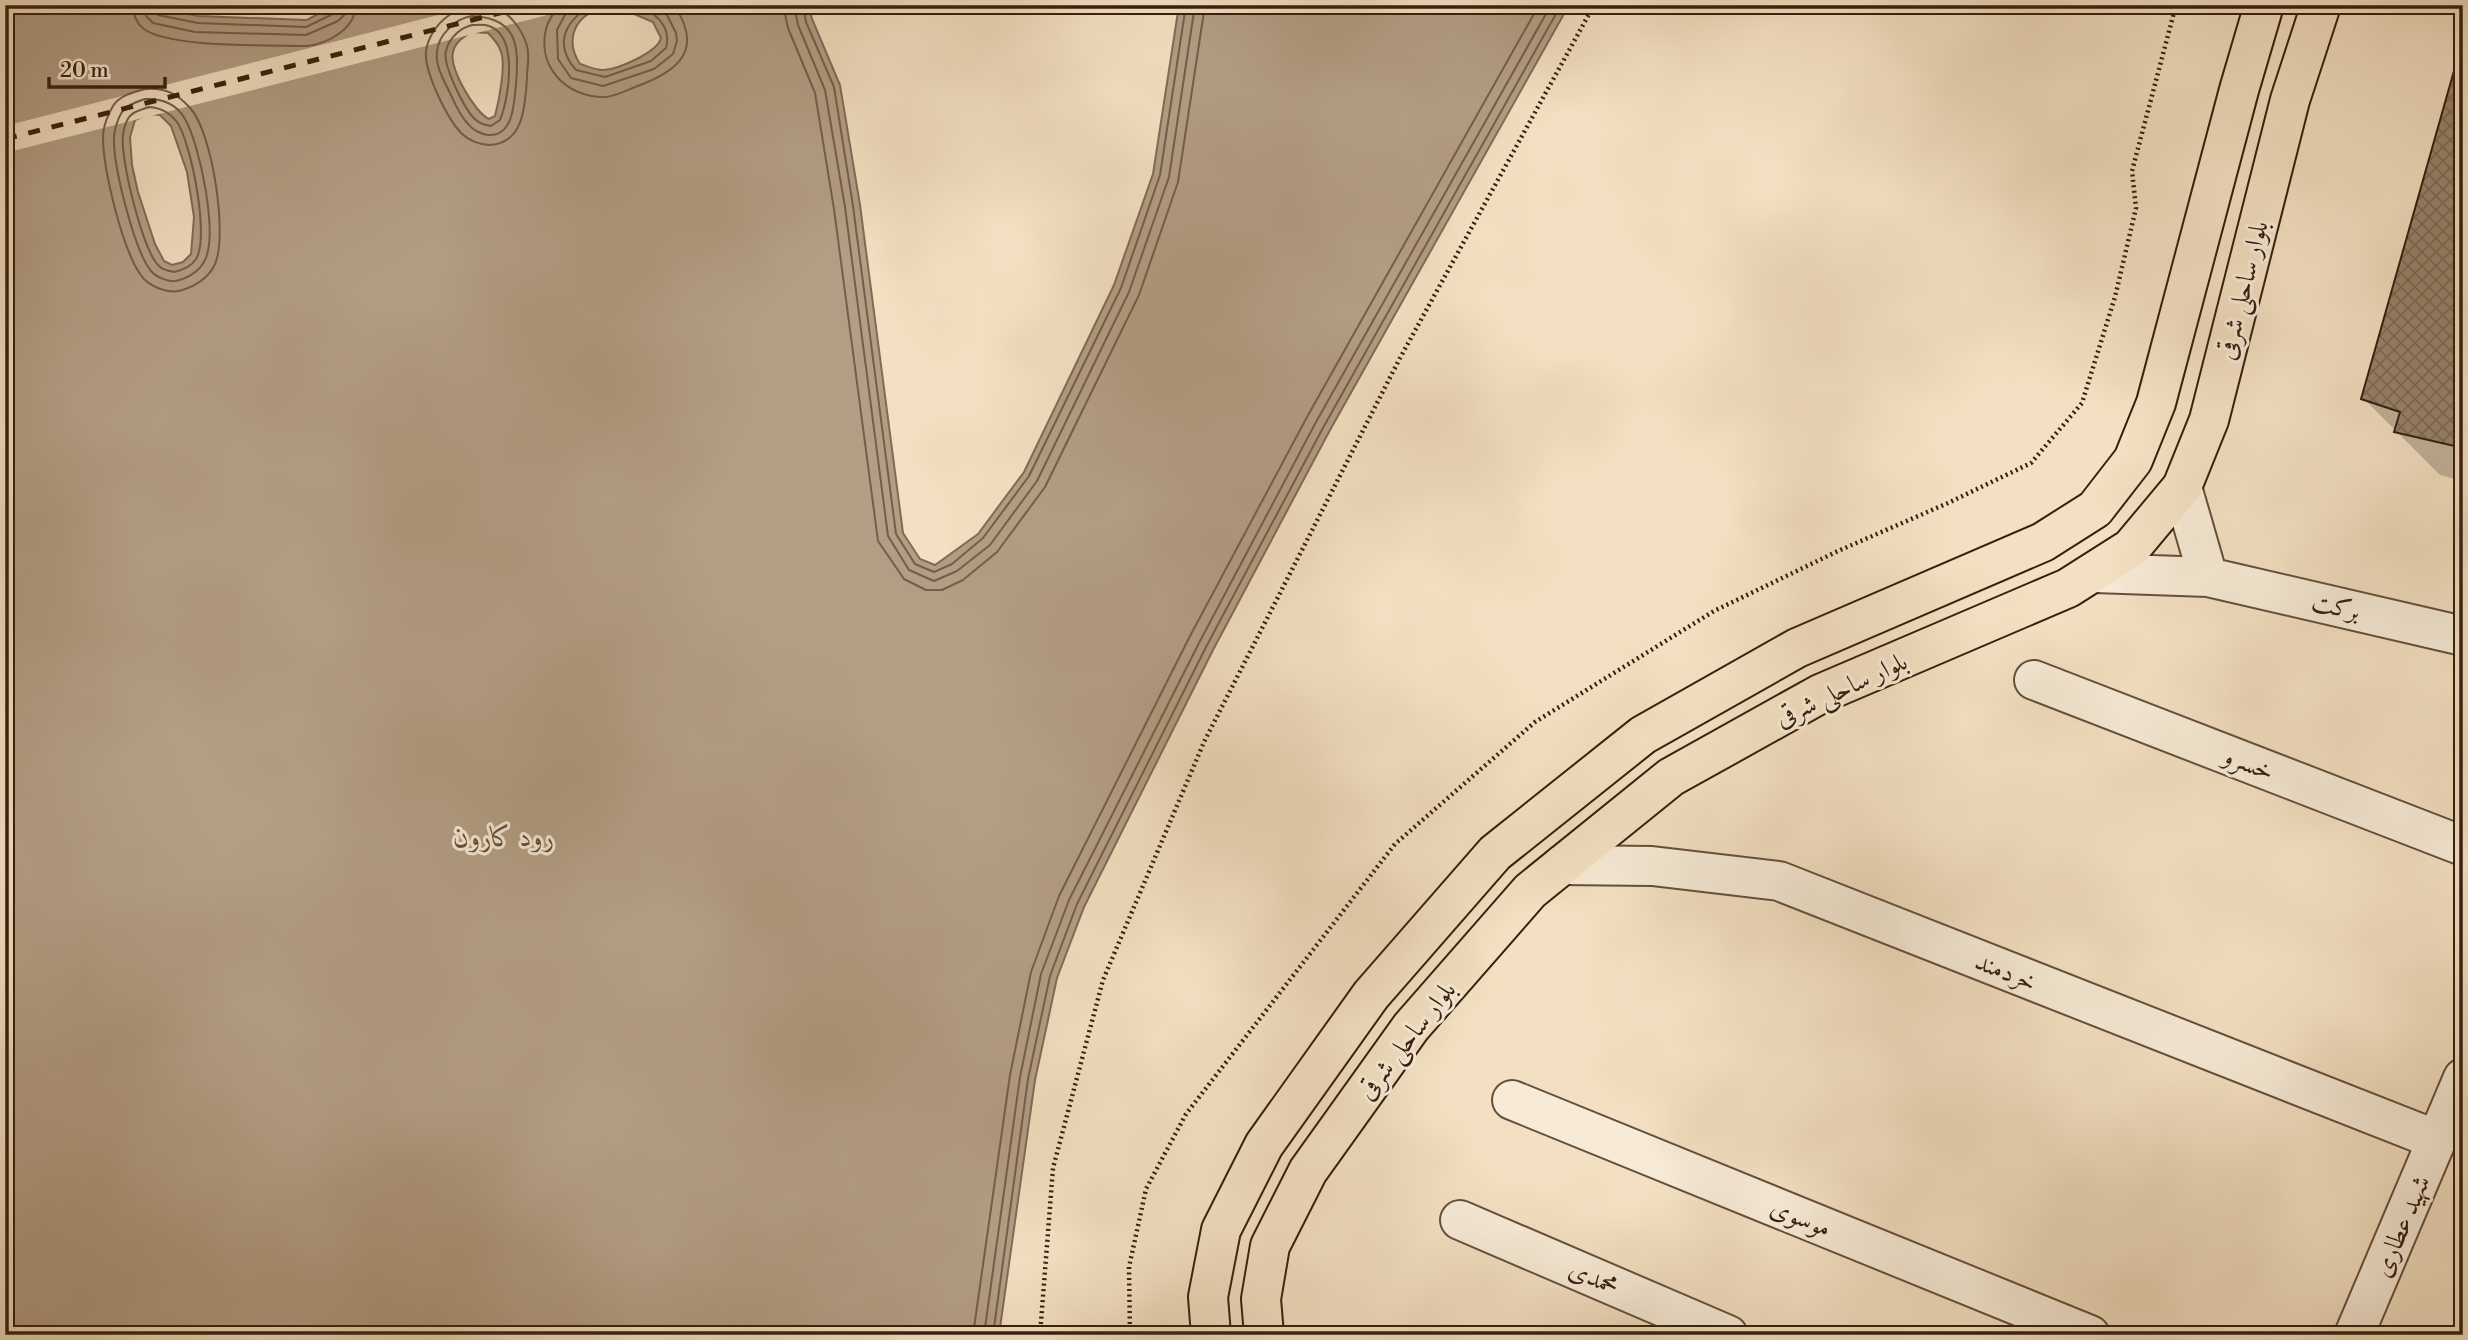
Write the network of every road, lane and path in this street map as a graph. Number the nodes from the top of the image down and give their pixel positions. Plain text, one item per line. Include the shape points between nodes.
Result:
1 (1594, 5) edge
2 (2176, 5) edge
3 (2264, 5) edge
4 (2321, 5) edge
5 (2182, 487) junction
6 (2095, 573) junction
7 (2208, 577) junction
8 (2463, 636) edge
9 (2034, 680) dead end
10 (2463, 846) edge
11 (1562, 865) junction
12 (2463, 1078) edge
13 (1512, 1100) dead end
14 (2437, 1140) junction
15 (1461, 1220) dead end
16 (1041, 1335) edge
17 (1130, 1335) edge
18 (1211, 1335) edge
19 (1264, 1335) edge
20 (1728, 1335) edge
21 (2090, 1335) edge
22 (2354, 1335) edge

1 - 16 path via 1400,358 1204,742 1103,981 1053,1168
2 - 17 path via 2132,171 2136,208 2115,297 2082,403 2031,463 1714,611 1535,722 1395,844 1186,1114 1146,1189 1129,1267
3 - 18 main road, بلوار ساحلی شرقی via 2156,403 2133,460 2095,509 2043,542 1797,649 1643,735 1495,853 1371,995 1264,1145 1221,1230 1208,1297
4 - 5 main road, بلوار ساحلی شرقی via 2290,100 2209,420
5 - 6 main road, بلوار ساحلی شرقی via 2131,548
5 - 7 street
6 - 7 street, برکت
6 - 11 main road, بلوار ساحلی شرقی via 1819,694 1671,777
7 - 8 street, برکت
9 - 10 street, خسرو
11 - 14 street, خردمند via 1653,866 1779,881
11 - 19 main road, بلوار ساحلی شرقی via 1530,891 1411,1027 1308,1171 1270,1246 1261,1299
12 - 14 street, شهید عطاری
13 - 21 street, موسوی
14 - 22 street, شهید عطاری
15 - 20 street, محمدی

